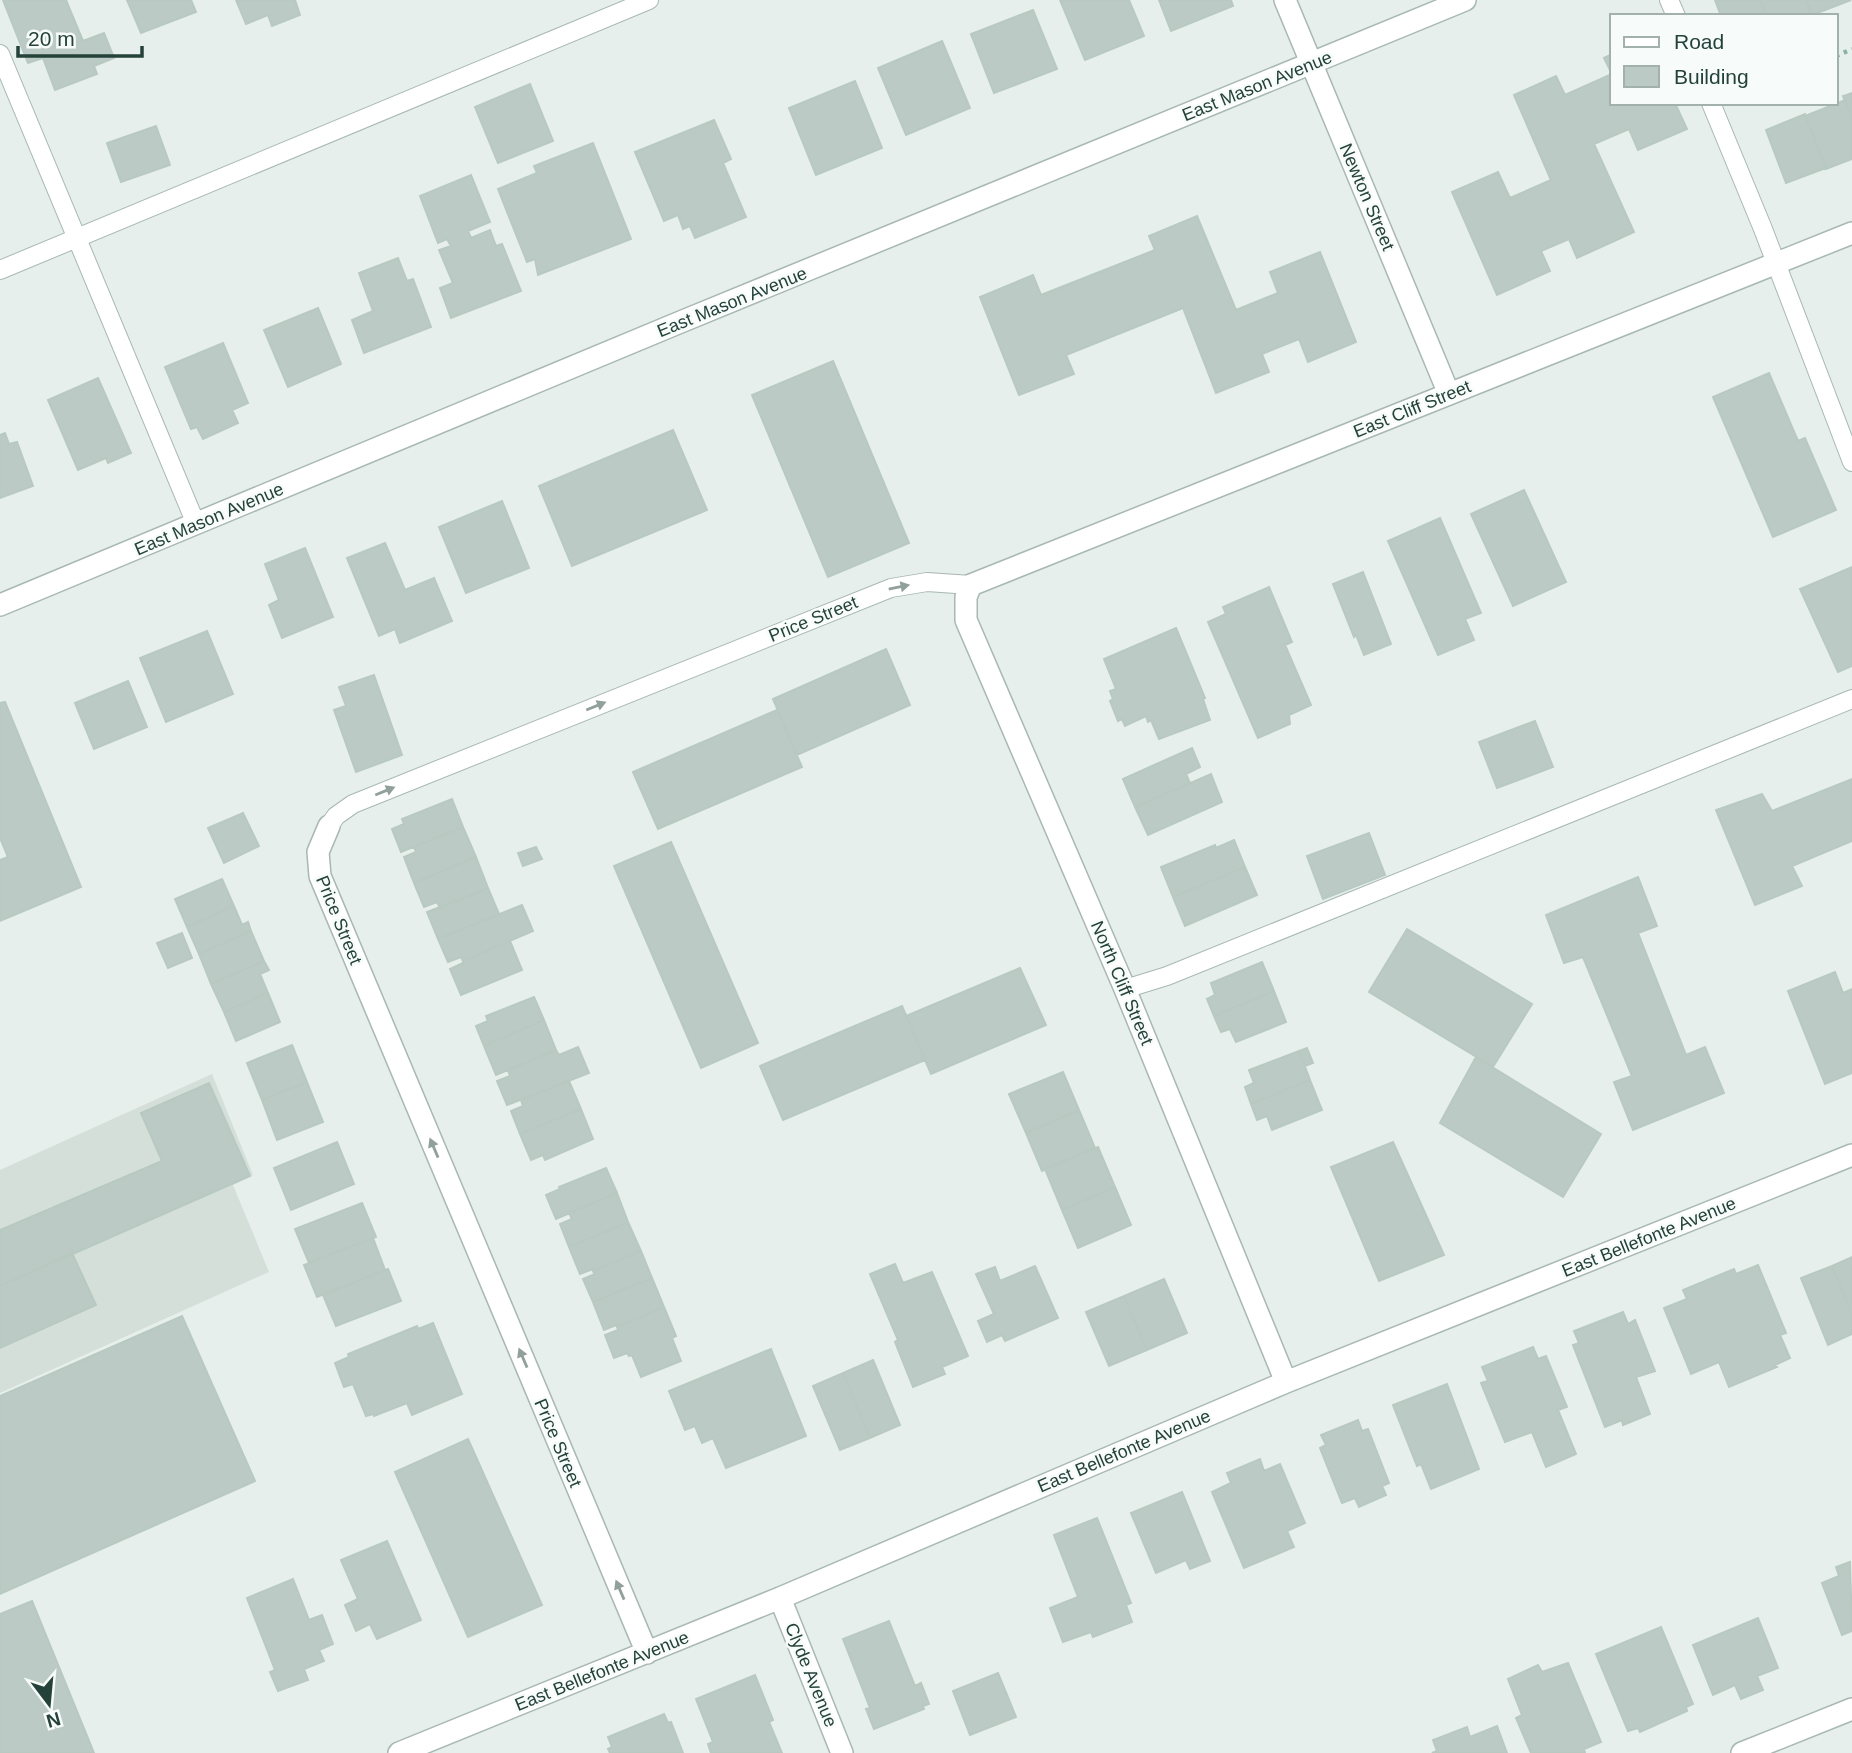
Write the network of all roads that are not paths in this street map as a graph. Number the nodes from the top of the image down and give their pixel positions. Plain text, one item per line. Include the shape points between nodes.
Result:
1 (649, 0) edge
2 (1285, 0) edge
3 (1465, 0) edge
4 (0, 54) edge
5 (1311, 64) junction
6 (1713, 105) edge
7 (1852, 233) edge
8 (76, 238) junction
9 (1775, 264) junction
10 (0, 270) edge
11 (1449, 394) junction
12 (1852, 462) edge
13 (196, 524) junction
14 (971, 585) junction
15 (0, 605) edge
16 (1852, 699) edge
17 (329, 826) joint
18 (1125, 989) junction
19 (1852, 1155) edge
20 (1286, 1382) junction
21 (780, 1598) junction
22 (647, 1653) junction
23 (1852, 1709) edge
24 (399, 1753) edge
25 (842, 1753) edge
26 (1742, 1753) edge

1 - 8 lane
2 - 5 street, Newton Street
3 - 5 street, East Mason Avenue
4 - 8 lane
5 - 11 street, Newton Street
5 - 13 street, East Mason Avenue
6 - 9 lane
7 - 9 street, East Cliff Street
8 - 10 lane
8 - 13 lane
9 - 11 street, East Cliff Street
9 - 12 lane
11 - 14 street, East Cliff Street
13 - 15 street, East Mason Avenue
17 -> 14 lane, Price Street via 353,804 891,588 927,582
14 - 18 street, North Cliff Street via 966,620
16 - 18 lane
22 -> 17 street, Price Street via 320,876 318,852
18 - 20 street, North Cliff Street
19 - 20 street, East Bellefonte Avenue
20 - 21 street, East Bellefonte Avenue
21 - 22 street, East Bellefonte Avenue
21 - 25 street, Clyde Avenue
22 - 24 street, East Bellefonte Avenue
23 - 26 street

